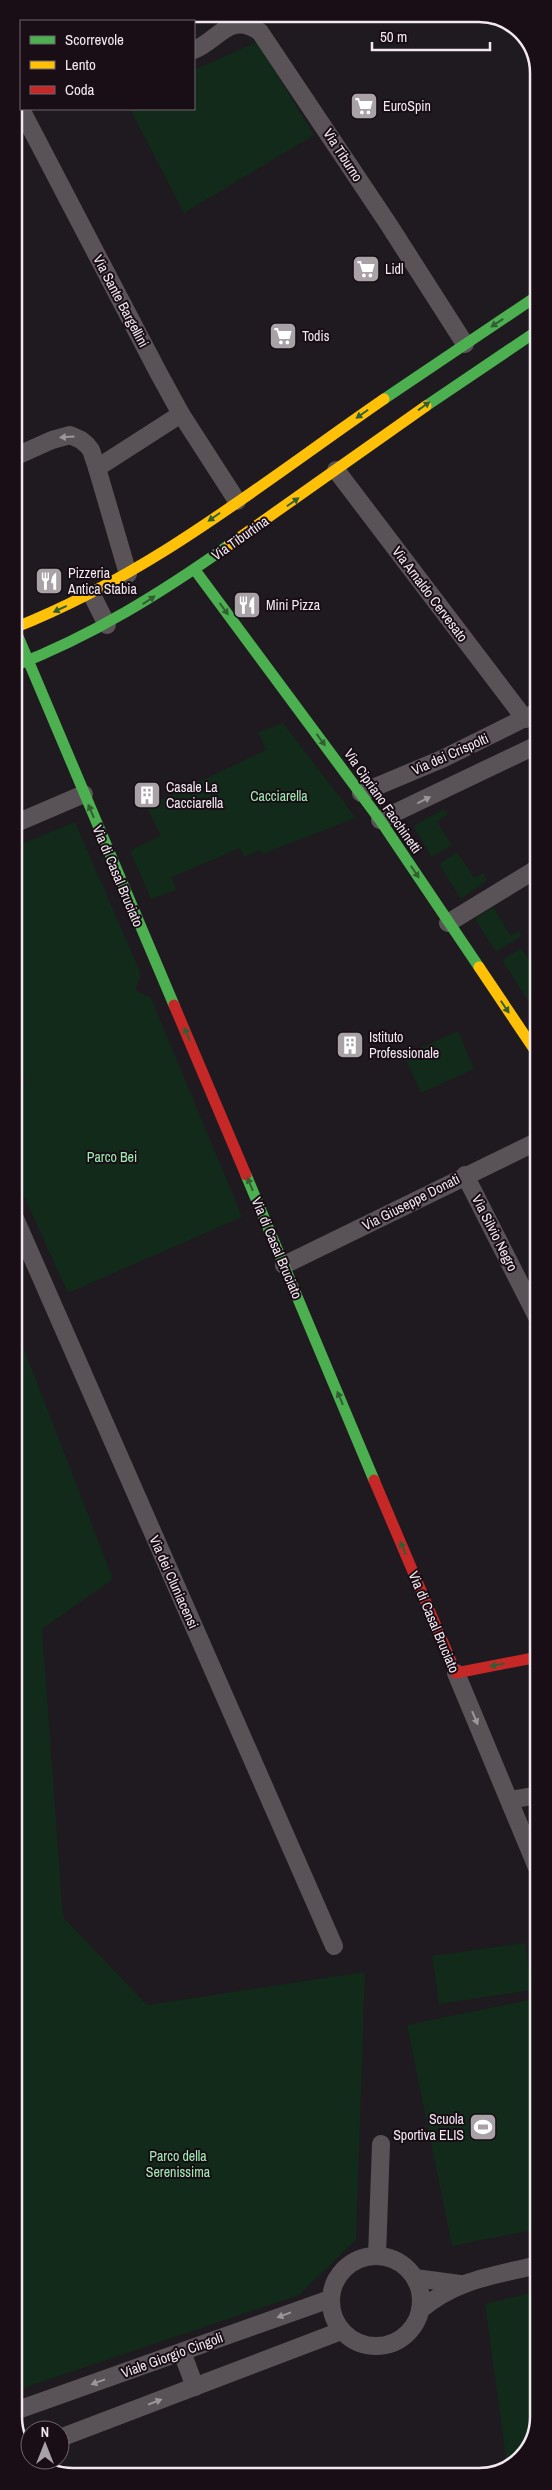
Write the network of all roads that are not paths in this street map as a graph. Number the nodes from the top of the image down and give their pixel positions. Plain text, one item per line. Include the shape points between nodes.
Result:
1 (195, 49) edge
2 (22, 112) edge
3 (530, 301) edge
4 (530, 336) edge
5 (465, 344) junction
6 (436, 363) junction
7 (452, 386) junction
8 (181, 414) junction
9 (22, 453) edge
10 (97, 468) junction
11 (336, 470) junction
12 (237, 501) junction
13 (196, 570) junction
14 (128, 574) junction
15 (92, 594) junction
16 (22, 625) edge
17 (107, 625) junction
18 (22, 646) edge
19 (29, 661) junction
20 (22, 663) edge
21 (530, 714) edge
22 (530, 715) edge
23 (530, 749) edge
24 (361, 793) junction
25 (84, 794) junction
26 (380, 820) junction
27 (22, 821) edge
28 (530, 873) edge
29 (448, 923) junction
30 (530, 1043) edge
31 (530, 1145) edge
32 (465, 1175) junction
33 (22, 1234) edge
34 (284, 1265) junction
35 (530, 1303) edge
36 (530, 1659) edge
37 (456, 1673) junction
38 (530, 1796) edge
39 (510, 1800) junction
40 (530, 1850) edge
41 (334, 1946) dead end
42 (382, 2144) dead end
43 (377, 2256) junction
44 (530, 2267) edge
45 (415, 2278) junction
46 (460, 2284) junction
47 (330, 2299) junction
48 (420, 2310) junction
49 (341, 2331) junction
50 (182, 2352) junction
51 (195, 2387) junction
52 (22, 2409) edge
53 (70, 2434) edge

1 - 5 street, Via Tiburno via 232,25 245,25 260,32
2 - 8 street, Via Sante Bargellini
3 -> 5 street
4 - 7 street, Via Tiburtina
5 - 6 street
6 - 7 street
6 -> 12 street
11 -> 7 street, Via Tiburtina
8 - 10 street
8 - 12 street, Via Sante Bargellini
10 -> 9 street via 87,445 70,435
10 - 14 street
13 -> 11 street, Via Tiburtina
11 - 21 street, Via Arnaldo Cervesato
12 -> 14 street
17 -> 13 street, Via Tiburtina
13 -> 24 street, Via Cipriano Facchinetti
14 - 15 street
15 -> 16 street
15 - 17 street
17 - 19 street, Via Tiburtina via 66,647
18 - 19 street, Via di Casal Bruciato
19 - 20 street, Via Tiburtina
19 - 25 street, Via di Casal Bruciato
22 - 24 street, Via dei Crispolti via 442,759
26 -> 23 street, Via dei Crispolti
24 - 26 street, Via Cipriano Facchinetti
25 - 27 street
34 -> 25 street, Via di Casal Bruciato
26 -> 29 street, Via Cipriano Facchinetti
28 - 29 street
29 -> 30 street, Via Cipriano Facchinetti
31 - 32 street, Via Giuseppe Donati
32 - 34 street, Via Giuseppe Donati
32 - 35 street, Via Silvio Negro
33 - 41 street, Via dei Cluniacensi
37 -> 34 street, Via di Casal Bruciato
36 -> 37 street
37 -> 39 street, Via di Casal Bruciato
38 - 39 street
39 - 40 street, Via di Casal Bruciato
42 - 43 street
43 - 45 street via 405,2266
43 - 47 street via 363,2257 350,2263 333,2285
44 - 46 street
45 - 46 street
45 - 48 street
46 - 48 street
47 - 49 street via 334,2322
47 -> 50 street, Viale Giorgio Cingoli
48 - 49 street via 410,2331 390,2344 377,2347 363,2345
49 - 51 street
50 - 51 street
50 -> 52 street, Viale Giorgio Cingoli
53 -> 51 street

